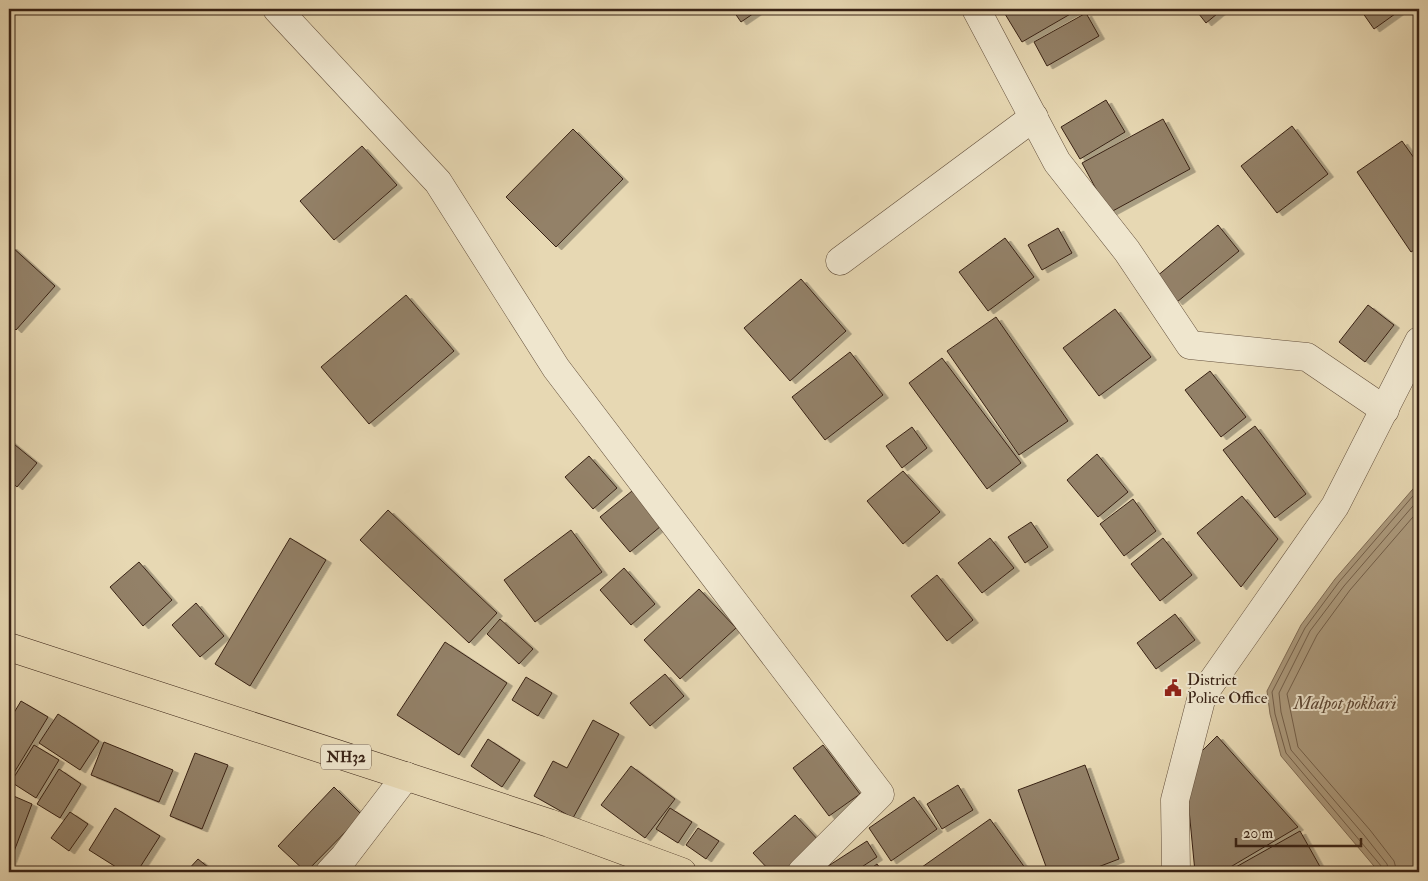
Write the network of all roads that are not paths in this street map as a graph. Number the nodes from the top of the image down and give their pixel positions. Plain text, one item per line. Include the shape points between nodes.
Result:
1 (277, 9) edge
2 (976, 9) edge
3 (1034, 117) junction
4 (840, 261) dead end
5 (1419, 341) edge
6 (1385, 410) junction
7 (9, 647) edge
8 (406, 776) junction
9 (330, 872) edge
10 (682, 872) edge
11 (802, 872) edge
12 (1176, 872) edge

1 - 11 street via 438,182 556,368 880,794
2 - 3 street
3 - 4 street
3 - 6 street via 1057,162 1127,251 1190,345 1307,357
5 - 6 street
6 - 12 street via 1334,506 1202,696 1175,800
7 - 8 main road, NH32
8 - 9 street
8 - 10 main road, NH32 via 549,823

